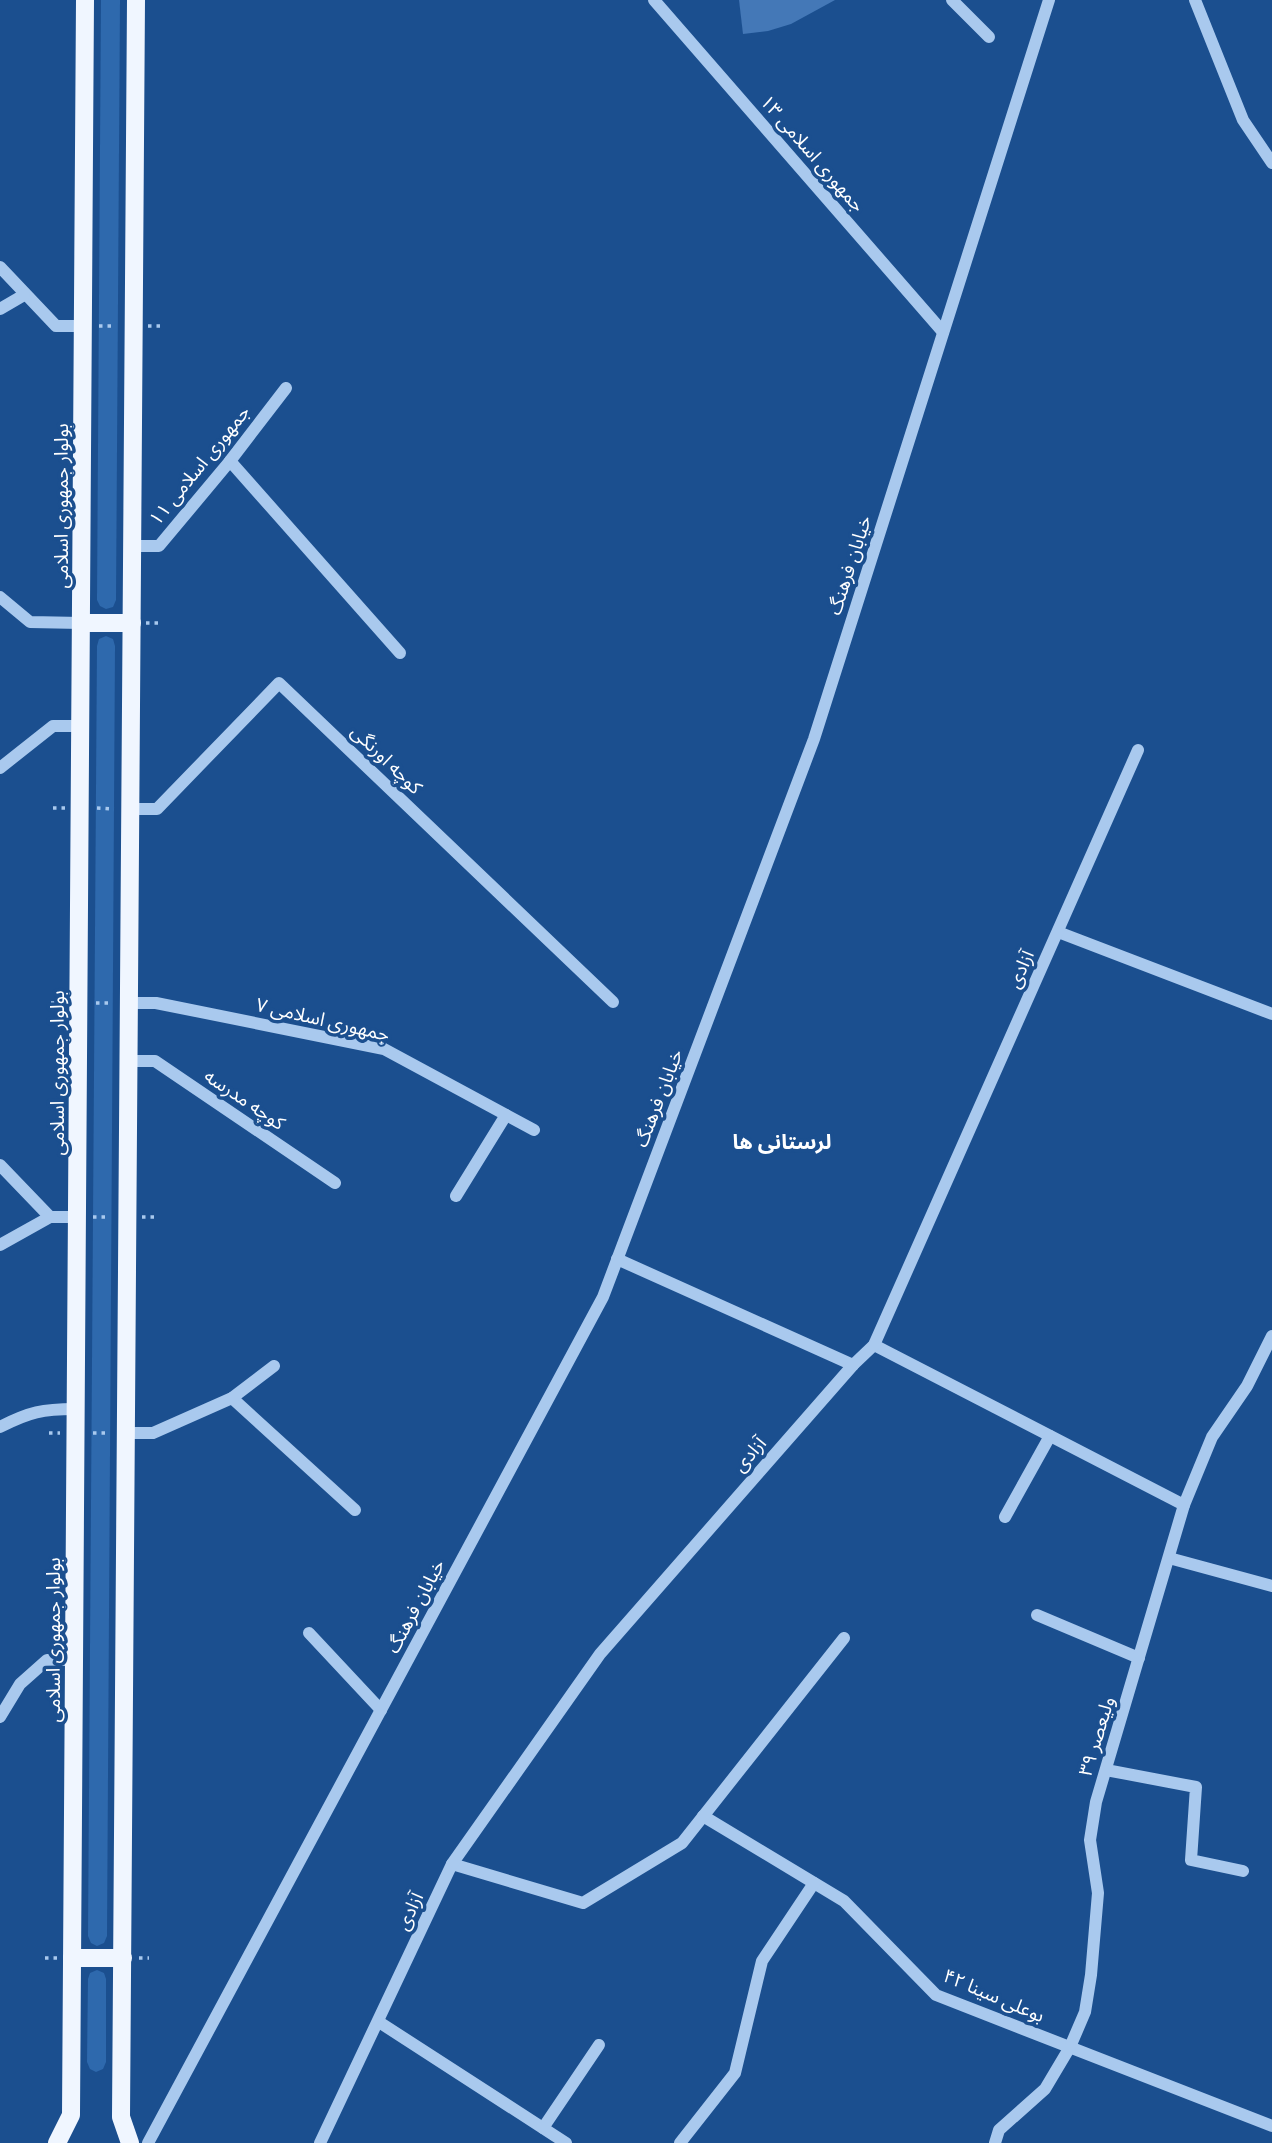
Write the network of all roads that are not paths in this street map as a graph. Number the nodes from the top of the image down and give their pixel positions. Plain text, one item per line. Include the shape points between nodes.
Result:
1 (85, 0) edge
2 (136, 0) edge
3 (654, 0) edge
4 (952, 0) edge
5 (1049, 0) edge
6 (1195, 0) edge
7 (989, 37) dead end
8 (1272, 163) edge
9 (0, 267) edge
10 (24, 295) junction
11 (0, 309) edge
12 (83, 326) junction
13 (943, 332) junction
14 (286, 388) dead end
15 (230, 461) junction
16 (132, 546) junction
17 (0, 597) edge
18 (81, 622) junction
19 (132, 623) junction
20 (400, 653) dead end
21 (80, 726) junction
22 (1138, 750) dead end
23 (0, 768) edge
24 (130, 809) junction
25 (1058, 932) junction
26 (613, 1002) dead end
27 (129, 1003) junction
28 (1272, 1014) edge
29 (129, 1061) junction
30 (506, 1115) junction
31 (534, 1130) dead end
32 (0, 1165) edge
33 (335, 1183) dead end
34 (456, 1196) dead end
35 (50, 1217) junction
36 (77, 1217) junction
37 (0, 1245) edge
38 (617, 1259) junction
39 (1272, 1336) edge
40 (874, 1345) junction
41 (853, 1365) junction
42 (274, 1366) dead end
43 (232, 1398) junction
44 (75, 1409) junction
45 (0, 1427) edge
46 (126, 1433) junction
47 (1051, 1436) junction
48 (1184, 1505) junction
49 (355, 1510) dead end
50 (1005, 1517) dead end
51 (1170, 1559) junction
52 (1272, 1586) edge
53 (1037, 1615) dead end
54 (309, 1633) dead end
55 (844, 1637) dead end
56 (1139, 1658) junction
57 (74, 1660) junction
58 (381, 1710) junction
59 (0, 1717) edge
60 (1106, 1770) junction
61 (703, 1815) junction
62 (452, 1864) junction
63 (1243, 1871) dead end
64 (814, 1883) junction
65 (72, 1958) junction
66 (123, 1958) junction
67 (379, 2022) junction
68 (598, 2045) dead end
69 (1070, 2047) junction
70 (1272, 2126) edge
71 (543, 2128) junction
72 (324, 2142) edge
73 (57, 2143) edge
74 (130, 2143) edge
75 (148, 2143) edge
76 (566, 2143) edge
77 (680, 2143) edge
78 (995, 2143) edge

1 - 12 main road, بولوار جمهوری اسلامی
2 - 16 main road
3 - 13 street, جمهوری اسلامی ۱۳
4 - 7 street
5 - 13 street, خیابان فرهنگ
6 - 8 street via 1243,120
9 - 10 street
10 - 11 street
10 - 12 street via 56,326
12 - 18 main road, بولوار جمهوری اسلامی
13 - 38 street, خیابان فرهنگ via 814,739
14 - 15 street, جمهوری اسلامی ۱۱
15 - 16 street, جمهوری اسلامی ۱۱ via 159,546
15 - 20 street
16 - 19 main road
17 - 18 street via 30,622
18 - 19 main road
18 - 21 main road, بولوار جمهوری اسلامی
19 - 24 main road
21 - 23 street via 53,726
21 - 36 main road, بولوار جمهوری اسلامی
22 - 25 street, آزادی
24 - 26 street, کوچه اورنگی via 157,809 279,683
24 - 27 main road
25 - 28 street
25 - 40 street, آزادی
27 - 29 main road
27 - 30 street, جمهوری اسلامی ۷ via 156,1003 384,1049
29 - 33 street, کوچه مدرسه via 155,1061
29 - 46 main road
30 - 31 street, جمهوری اسلامی ۷
30 - 34 street
32 - 35 street
35 - 36 street
35 - 37 street
36 - 44 main road, بولوار جمهوری اسلامی
38 - 41 street
38 - 58 street, خیابان فرهنگ via 603,1297
39 - 48 street, ولیعصر ۳۹ via 1247,1386 1212,1437
40 - 41 street, آزادی
40 - 47 street
41 - 62 street, آزادی via 600,1654
42 - 43 street
43 - 46 street via 153,1433
43 - 49 street
44 - 45 street via 25,1414
44 - 57 main road, بولوار جمهوری اسلامی
46 - 66 main road
47 - 48 street
47 - 50 street
48 - 51 street, ولیعصر ۳۹
51 - 52 street
51 - 56 street, ولیعصر ۳۹
53 - 56 street
54 - 58 street
55 - 61 street
56 - 60 street, ولیعصر ۳۹
57 - 59 street via 47,1660 20,1684
57 - 65 main road, بولوار جمهوری اسلامی
58 - 75 street, خیابان فرهنگ
60 - 63 street via 1196,1787 1191,1860
60 - 69 street, ولیعصر ۳۹ via 1090,1840 1098,1893 1091,1975 1085,2012
61 - 62 street via 681,1843 583,1903
61 - 64 street, بوعلی سینا ۴۲
62 - 67 street, آزادی
64 - 69 street, بوعلی سینا ۴۲ via 844,1901 936,1995
64 - 77 street via 762,1961 735,2073
65 - 66 main road
65 - 73 main road, بولوار جمهوری اسلامی via 71,2115
66 - 74 main road via 121,2117
67 - 71 street
67 - 72 street, آزادی
68 - 71 street
69 - 70 street, بوعلی سینا ۴۲
69 - 78 street, ولیعصر ۳۹ via 1045,2089 999,2130
71 - 76 street

